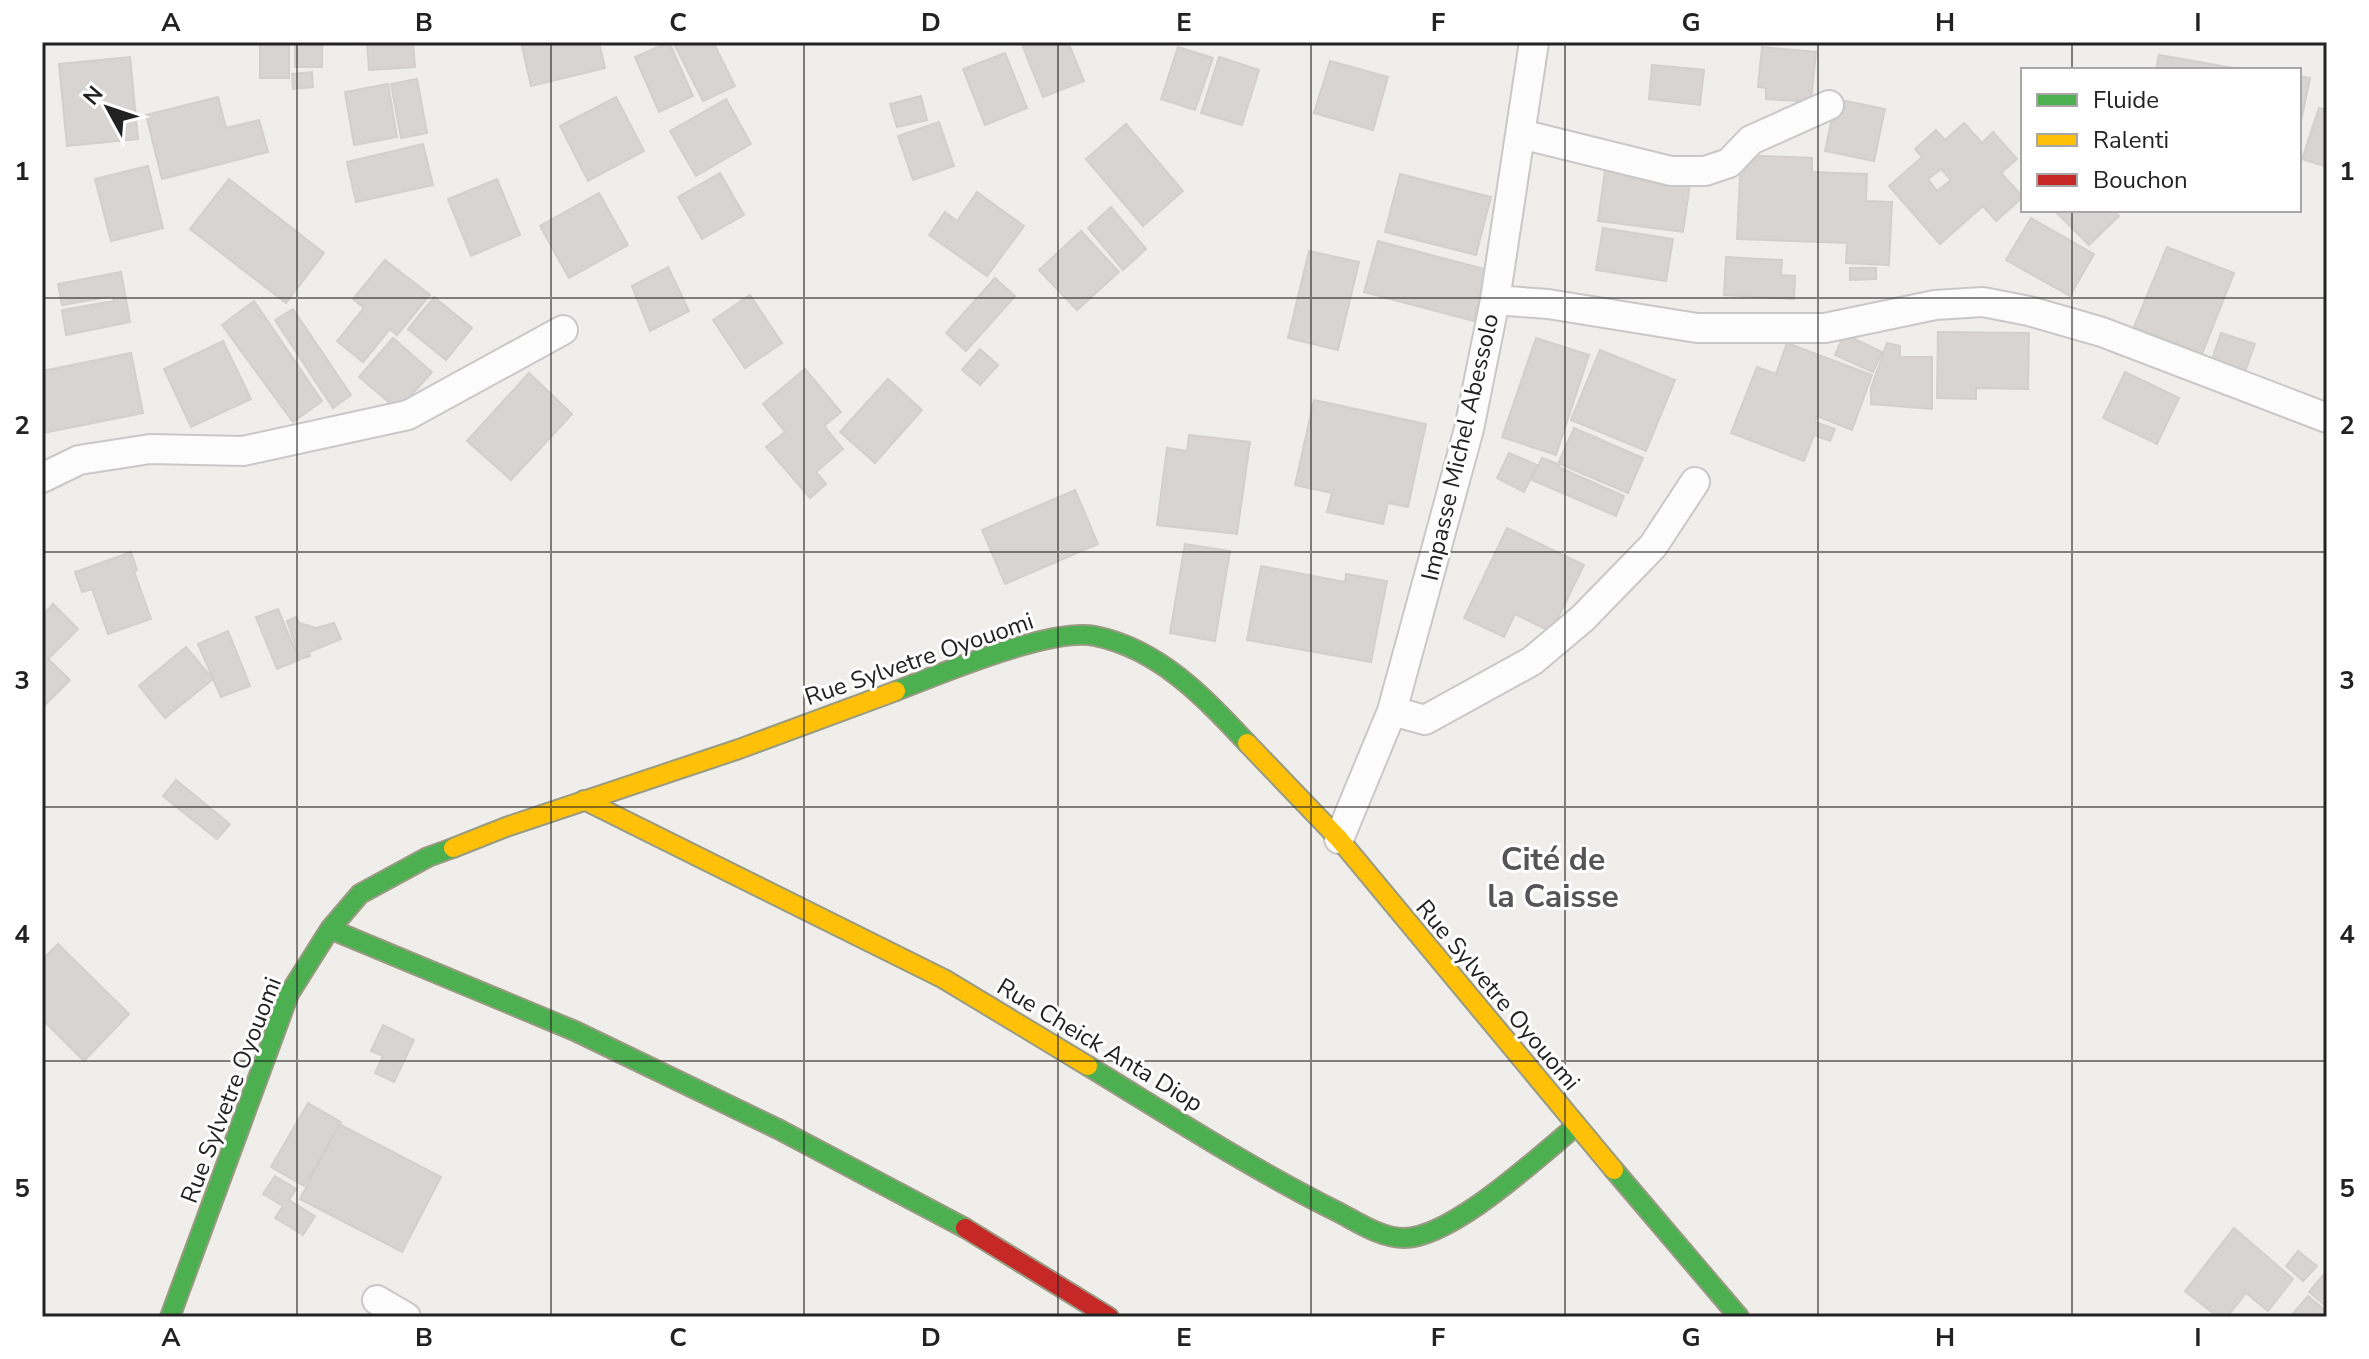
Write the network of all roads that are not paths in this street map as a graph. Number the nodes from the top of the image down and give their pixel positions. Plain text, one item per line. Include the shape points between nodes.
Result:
1 (1534, 42) edge
2 (1829, 105) dead end
3 (1521, 134) junction
4 (1495, 300) junction
5 (563, 330) dead end
6 (2327, 418) edge
7 (42, 478) edge
8 (1695, 482) dead end
9 (1392, 711) junction
10 (584, 800) junction
11 (1339, 839) junction
12 (330, 929) junction
13 (1576, 1126) junction
14 (377, 1300) dead end
15 (170, 1317) edge
16 (406, 1317) edge
17 (1109, 1317) edge
18 (1739, 1317) edge

1 - 3 street, Impasse Michel Abessolo
2 - 3 street via 1751,140 1729,163 1705,171 1671,171
3 - 4 street, Impasse Michel Abessolo
4 - 6 street via 1697,328 1825,328 1935,305 1983,302 2102,332
4 - 9 street, Impasse Michel Abessolo via 1469,429
5 - 7 street via 408,415 243,451 150,449 79,460
8 - 9 street via 1653,546 1532,661 1425,720
9 - 11 street, Impasse Michel Abessolo
10 - 11 street, Rue Sylvetre Oyouomi via 970,663 1045,639 1092,635 1141,651 1185,680
10 - 12 street, Rue Sylvetre Oyouomi via 428,857 360,894
10 - 13 street, Rue Cheick Anta Diop via 944,979 1280,1183 1375,1231 1403,1238 1456,1218
11 - 13 street, Rue Sylvetre Oyouomi
12 - 15 street, Rue Sylvetre Oyouomi via 289,994
12 - 17 street via 575,1031 780,1130 976,1234
13 - 18 street, Rue Sylvetre Oyouomi
14 - 16 street

